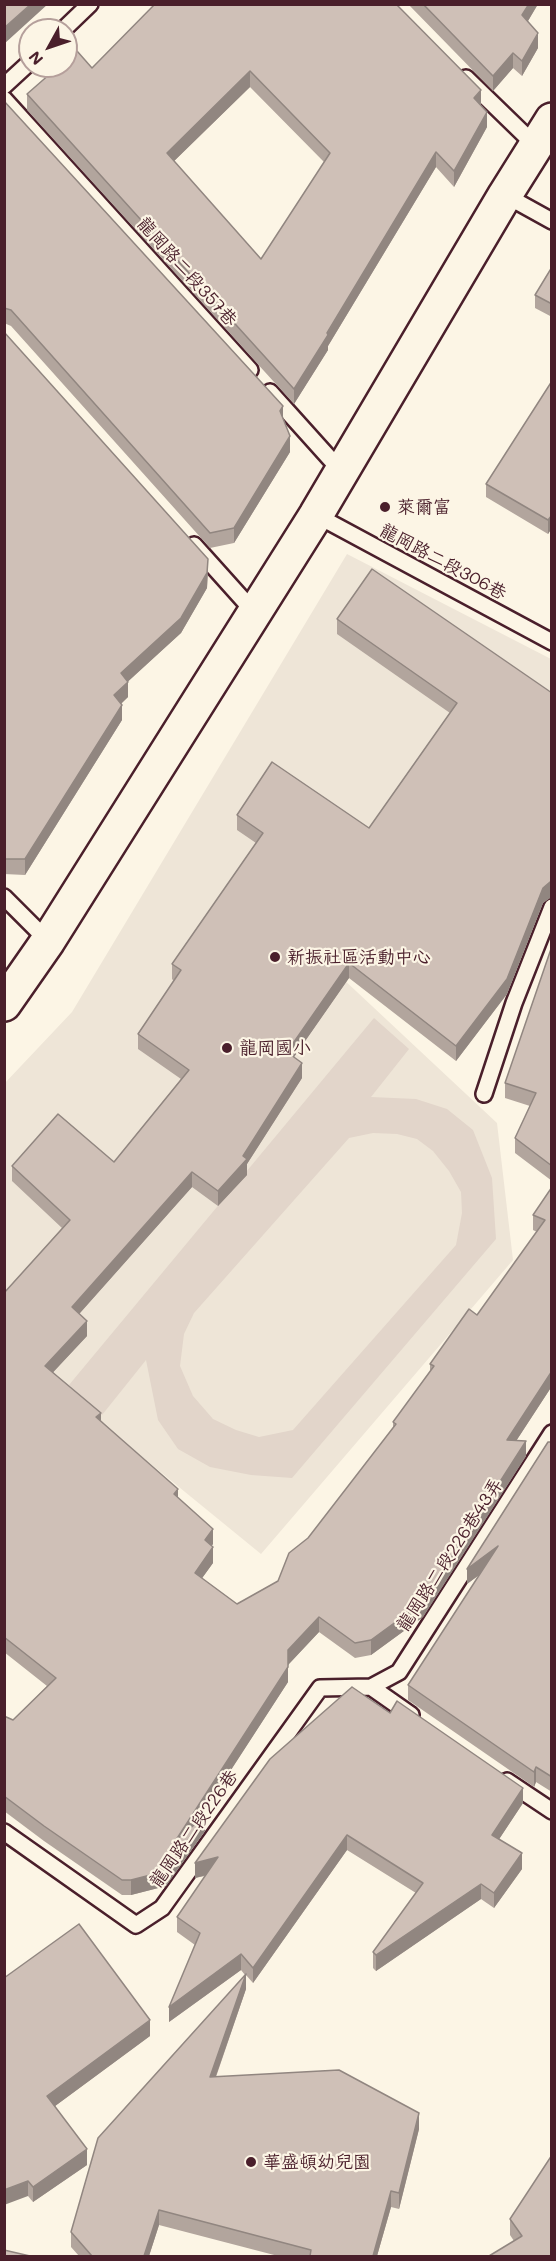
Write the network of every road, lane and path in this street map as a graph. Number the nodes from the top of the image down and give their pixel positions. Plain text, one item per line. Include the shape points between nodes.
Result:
1 (90, 4) edge
2 (75, 18) edge
3 (457, 70) edge
4 (18, 73) edge
5 (4, 86) edge
6 (4, 99) edge
7 (543, 133) edge
8 (505, 195) junction
9 (552, 221) edge
10 (341, 471) junction
11 (316, 515) junction
12 (184, 534) edge
13 (255, 613) junction
14 (552, 642) edge
15 (4, 897) edge
16 (552, 907) edge
17 (48, 940) junction
18 (4, 1004) edge
19 (484, 1094) dead end
20 (552, 1432) edge
21 (371, 1687) junction
22 (428, 1726) edge
23 (495, 1772) edge
24 (552, 1811) edge
25 (4, 1832) edge

1 - 2 lane
3 - 7 lane
4 - 5 lane
6 - 10 lane, 龍岡路二段357巷
7 - 8 main road
8 - 9 lane
8 - 10 main road
10 - 11 main road
11 - 13 main road
11 - 14 lane, 龍岡路二段306巷
12 - 13 lane
13 - 17 main road
15 - 17 lane
16 - 19 lane
17 - 18 main road
20 - 21 lane, 龍岡路二段226巷43弄 via 399,1672
21 - 22 lane
21 - 25 lane, 龍岡路二段226巷 via 320,1688 162,1908 136,1925
23 - 24 lane

